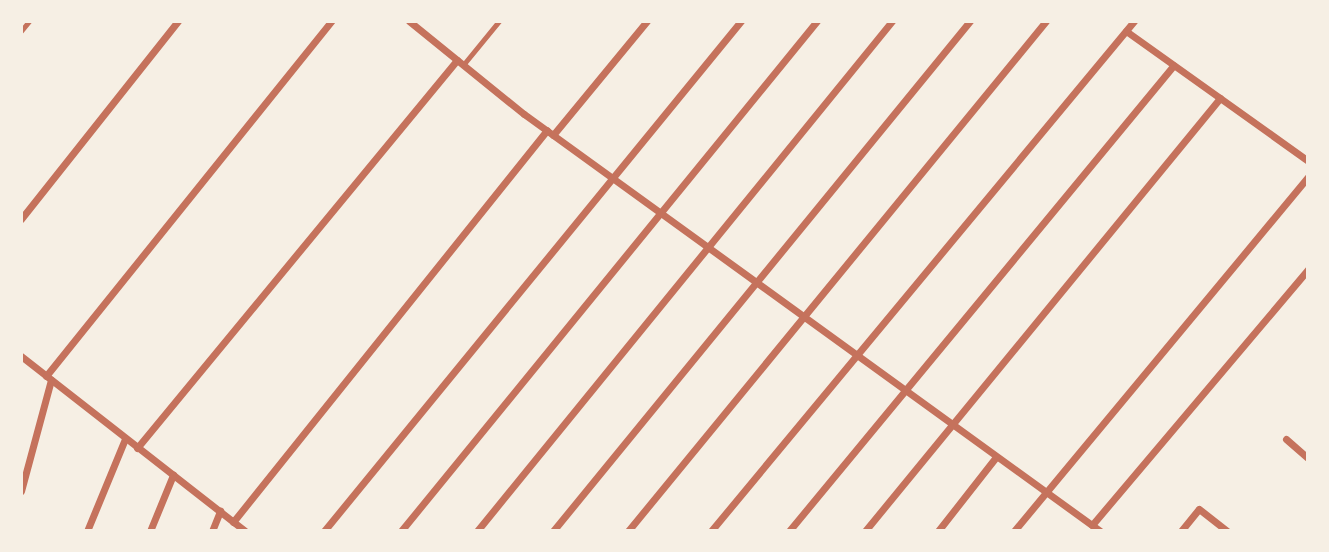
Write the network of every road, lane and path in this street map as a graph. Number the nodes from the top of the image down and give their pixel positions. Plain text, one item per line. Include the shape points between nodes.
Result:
1 (29, 21) edge
2 (178, 21) edge
3 (331, 21) edge
4 (409, 21) edge
5 (499, 21) edge
6 (647, 21) edge
7 (741, 21) edge
8 (817, 21) edge
9 (892, 21) edge
10 (970, 21) edge
11 (1046, 21) edge
12 (1134, 21) edge
13 (21, 31) edge
14 (1126, 31) junction
15 (460, 62) junction
16 (1174, 65) junction
17 (1220, 98) junction
18 (550, 132) junction
19 (1308, 161) edge
20 (611, 177) junction
21 (1308, 177) edge
22 (659, 213) junction
23 (21, 219) edge
24 (707, 247) junction
25 (1308, 269) edge
26 (756, 284) junction
27 (803, 318) junction
28 (21, 356) edge
29 (855, 356) junction
30 (48, 378) junction
31 (903, 391) junction
32 (951, 425) junction
33 (125, 439) junction
34 (1286, 439) dead end
35 (137, 448) junction
36 (996, 457) junction
37 (1308, 457) edge
38 (173, 475) junction
39 (21, 491) edge
40 (1045, 492) junction
41 (220, 512) junction
42 (233, 522) junction
43 (1092, 525) junction
44 (87, 531) edge
45 (150, 531) edge
46 (212, 531) edge
47 (246, 531) edge
48 (324, 531) edge
49 (401, 531) edge
50 (477, 531) edge
51 (553, 531) edge
52 (628, 531) edge
53 (711, 531) edge
54 (789, 531) edge
55 (864, 531) edge
56 (938, 531) edge
57 (1014, 531) edge
58 (1100, 531) edge
59 (1181, 531) edge
60 (1227, 531) edge

1 - 13 lane
2 - 23 street
3 - 30 street
4 - 15 street
5 - 15 lane
6 - 18 street
7 - 20 street
8 - 22 street
9 - 24 street
10 - 26 street
11 - 27 street
12 - 14 street
14 - 16 street
14 - 29 street
15 - 18 street
15 - 35 street
16 - 17 street
16 - 31 street
17 - 19 street
17 - 32 street
18 - 20 street
18 - 42 street
20 - 22 street
20 - 48 street
21 - 40 street
22 - 24 street
22 - 49 street
24 - 26 street
24 - 50 street
25 - 43 street
26 - 27 street
26 - 51 street
27 - 29 street
27 - 52 street
28 - 30 street
29 - 31 street
29 - 53 street
30 - 33 street
30 - 39 street
31 - 32 street
31 - 54 street
32 - 36 street
32 - 55 street
33 - 35 street
33 - 44 street
34 - 37 street
35 - 38 street
36 - 40 street
36 - 56 street
38 - 41 street
38 - 45 street
40 - 43 street
40 - 57 street
41 - 42 street
41 - 46 street
42 - 47 street
43 - 58 street
59 - 60 street via 1199,509

